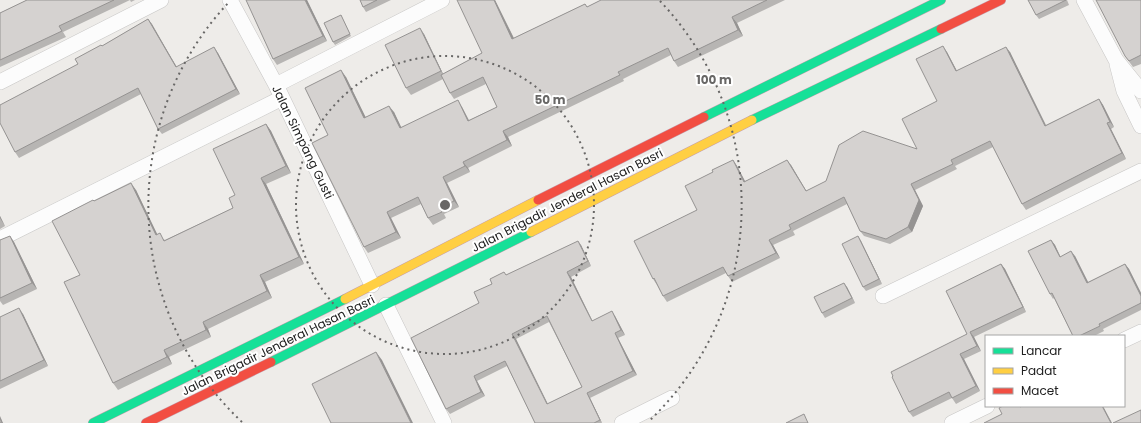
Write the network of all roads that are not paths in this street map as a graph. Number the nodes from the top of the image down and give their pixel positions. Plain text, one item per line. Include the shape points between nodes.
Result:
1 (160, 0) edge
2 (230, 0) edge
3 (442, 0) edge
4 (941, 0) edge
5 (1001, 0) edge
6 (1084, 0) edge
7 (1116, 60) junction
8 (0, 82) edge
9 (279, 91) junction
10 (1141, 91) edge
11 (1141, 126) edge
12 (609, 164) junction
13 (1141, 171) edge
14 (619, 180) junction
15 (0, 239) edge
16 (372, 285) junction
17 (883, 296) dead end
18 (386, 305) junction
19 (1141, 332) edge
20 (1125, 340) edge
21 (220, 360) junction
22 (232, 382) junction
23 (672, 398) dead end
24 (986, 407) edge
25 (93, 423) edge
26 (146, 423) edge
27 (444, 423) edge
28 (622, 423) edge
29 (952, 423) edge

1 - 8 street
2 - 9 street, Jalan Simpang Gusti
3 - 9 street
4 - 12 highway, Jalan Brigadir Jenderal Hasan Basri
5 - 14 highway, Jalan Brigadir Jenderal Hasan Basri via 964,14 868,63
6 - 7 street
7 - 10 street
7 - 11 street via 1124,91
9 - 15 street
9 - 16 street, Jalan Simpang Gusti
12 - 14 highway
12 - 16 highway, Jalan Brigadir Jenderal Hasan Basri
13 - 17 street
14 - 18 highway, Jalan Brigadir Jenderal Hasan Basri
16 - 21 highway, Jalan Brigadir Jenderal Hasan Basri
18 - 22 highway, Jalan Brigadir Jenderal Hasan Basri
18 - 27 street
19 - 20 street
21 - 22 highway
21 - 25 highway, Jalan Brigadir Jenderal Hasan Basri
22 - 26 highway, Jalan Brigadir Jenderal Hasan Basri
23 - 28 street
24 - 29 street

